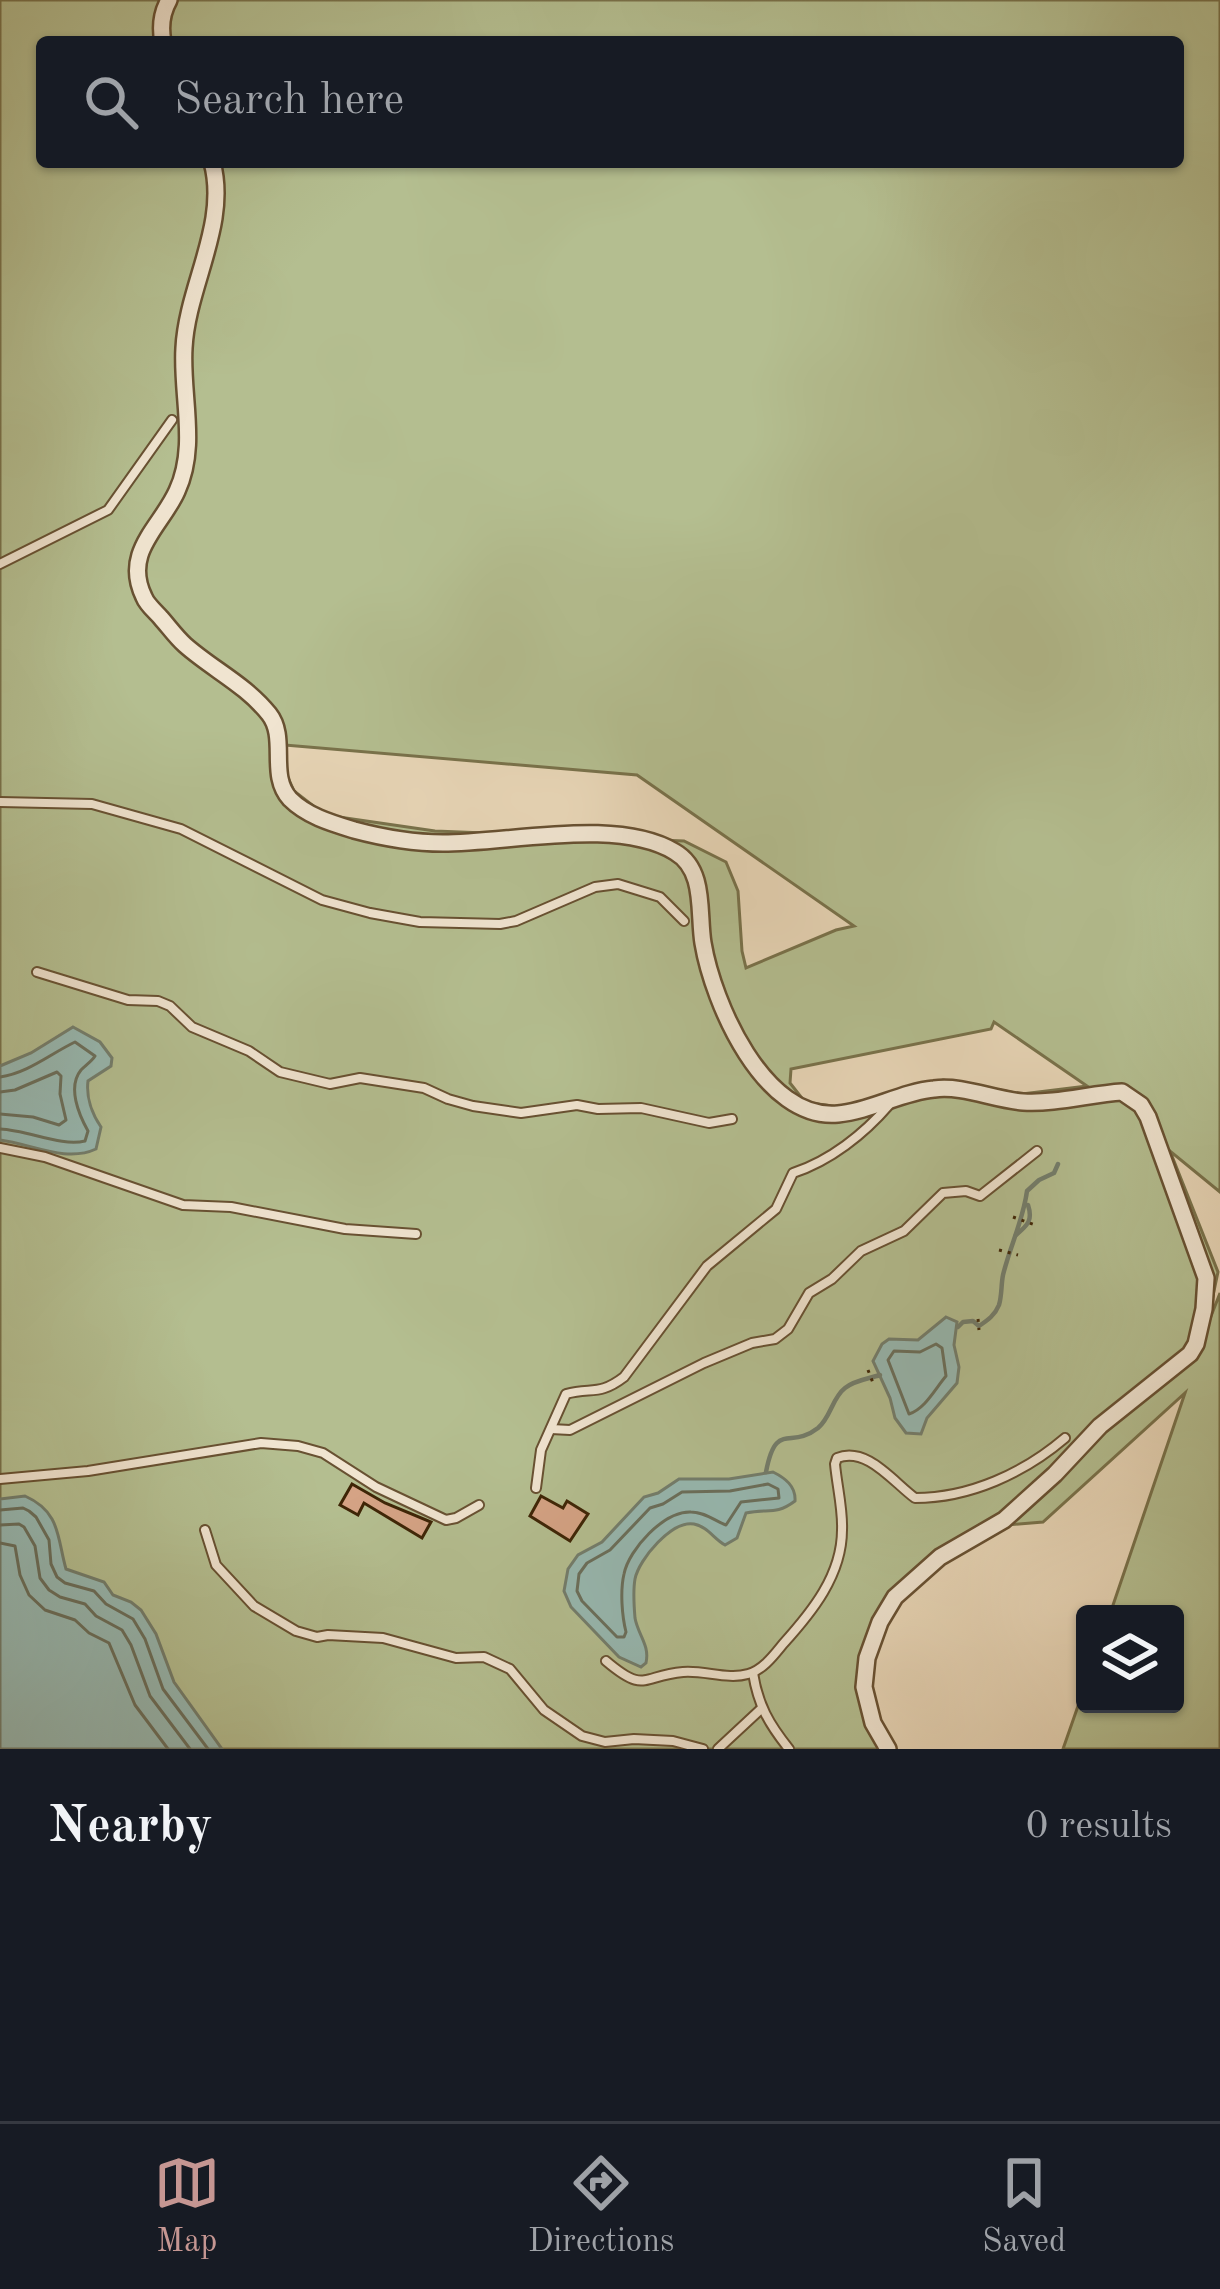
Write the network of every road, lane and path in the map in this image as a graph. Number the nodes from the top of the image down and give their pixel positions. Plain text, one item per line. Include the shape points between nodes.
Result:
1 (169, 0) edge
2 (163, 36) edge
3 (213, 168) edge
4 (172, 420) dead end
5 (0, 564) edge
6 (0, 802) edge
7 (684, 921) dead end
8 (38, 971) dead end
9 (896, 1098) junction
10 (732, 1119) dead end
11 (0, 1148) edge
12 (1037, 1151) dead end
13 (1013, 1217) dead end
14 (1035, 1225) dead end
15 (416, 1234) dead end
16 (999, 1250) dead end
17 (1018, 1256) dead end
18 (978, 1319) dead end
19 (979, 1330) dead end
20 (868, 1370) dead end
21 (873, 1383) dead end
22 (550, 1430) junction
23 (1065, 1438) dead end
24 (0, 1479) edge
25 (536, 1488) dead end
26 (479, 1505) dead end
27 (206, 1530) dead end
28 (607, 1661) dead end
29 (753, 1673) junction
30 (761, 1709) junction
31 (704, 1749) edge
32 (718, 1749) edge
33 (789, 1749) edge
34 (888, 1749) edge

1 - 2 street
3 - 9 street via 213,219 184,349 185,464 137,573 144,599 184,644 272,718 280,785 325,822 405,842 611,834 679,853 700,893 702,938 726,1014 786,1099 833,1115
4 - 5 lane via 108,509
6 - 7 lane via 81,802 181,829 322,900 420,922 516,921 618,884 659,898
8 - 10 lane via 128,1000 158,1001 280,1072 330,1084 360,1078 521,1113 577,1105
9 - 22 lane via 843,1146 793,1173 776,1209 707,1266 624,1377 595,1392 566,1394
9 - 34 street via 935,1088 1021,1102 1132,1097 1148,1117 1206,1278 1190,1354 1100,1426 1004,1520 940,1556 895,1597 867,1658 864,1687
11 - 15 lane via 183,1205
12 - 22 lane via 980,1196 943,1193 904,1231 862,1251 809,1293 775,1339 704,1363 570,1430
13 - 14 path
16 - 17 path
18 - 19 path
20 - 21 path
22 - 25 lane
23 - 29 lane via 998,1480 932,1498 915,1498 859,1457 837,1458 837,1564 809,1613
24 - 26 lane via 260,1443 323,1453 446,1520
27 - 31 lane via 216,1564 254,1606 296,1631 484,1657 510,1669 544,1710 582,1736
28 - 29 lane via 643,1682 687,1671
29 - 30 lane
30 - 32 lane
30 - 33 lane

